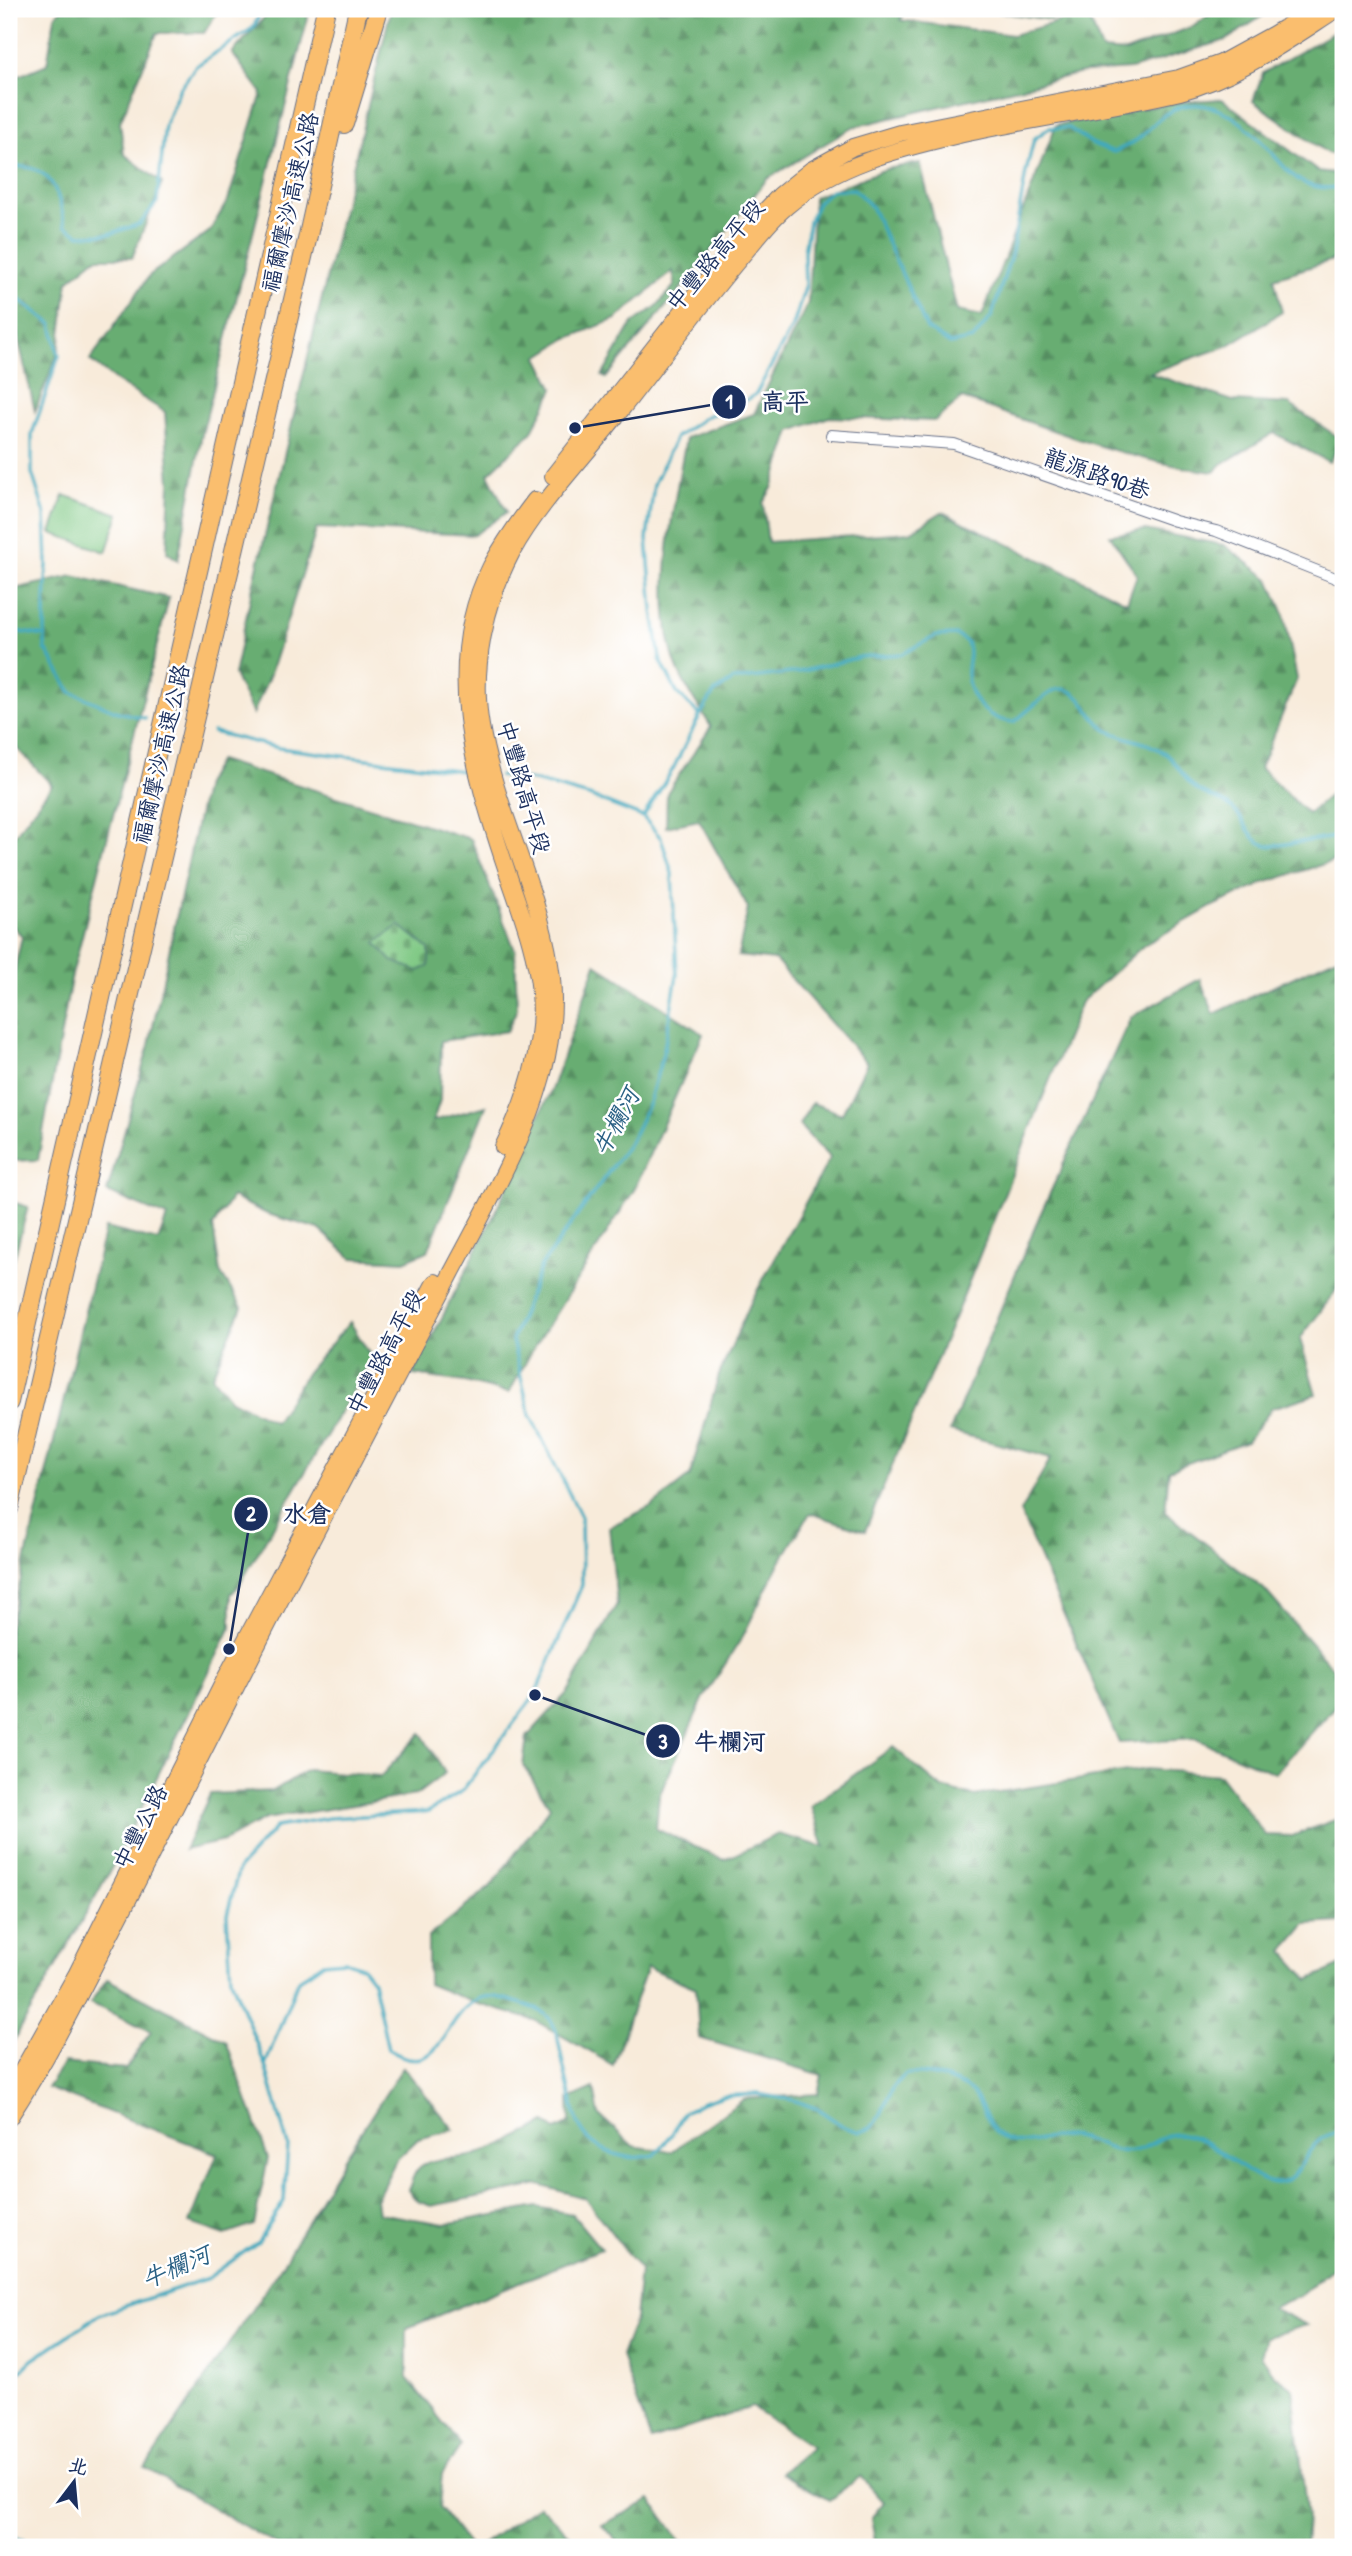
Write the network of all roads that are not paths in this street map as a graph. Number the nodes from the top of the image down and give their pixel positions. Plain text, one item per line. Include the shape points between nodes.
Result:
1 (358, 9) edge
2 (379, 9) edge
3 (1315, 9) edge
4 (1338, 9) edge
5 (324, 14) edge
6 (978, 125) junction
7 (307, 240) junction
8 (831, 435) dead end
9 (1343, 582) edge
10 (9, 1402) edge
11 (9, 1509) edge
12 (298, 1551) junction
13 (9, 2094) edge
14 (9, 2118) edge

1 - 7 highway, 福爾摩沙高速公路
2 - 7 highway
3 - 6 main road, 中豐路高平段 via 1221,63 1179,78
4 - 6 main road, 中豐路高平段 via 1233,74 1184,91
5 - 10 highway, 福爾摩沙高速公路
6 - 12 main road, 中豐路高平段 via 874,157 820,181 782,210 559,484 511,554 484,633 474,724 536,962 542,1049 512,1128 381,1396
7 - 11 highway, 福爾摩沙高速公路
8 - 9 street, 龍源路90巷 via 954,444 1216,531
12 - 13 main road, 中豐公路
12 - 14 main road, 中豐公路 via 89,1976

